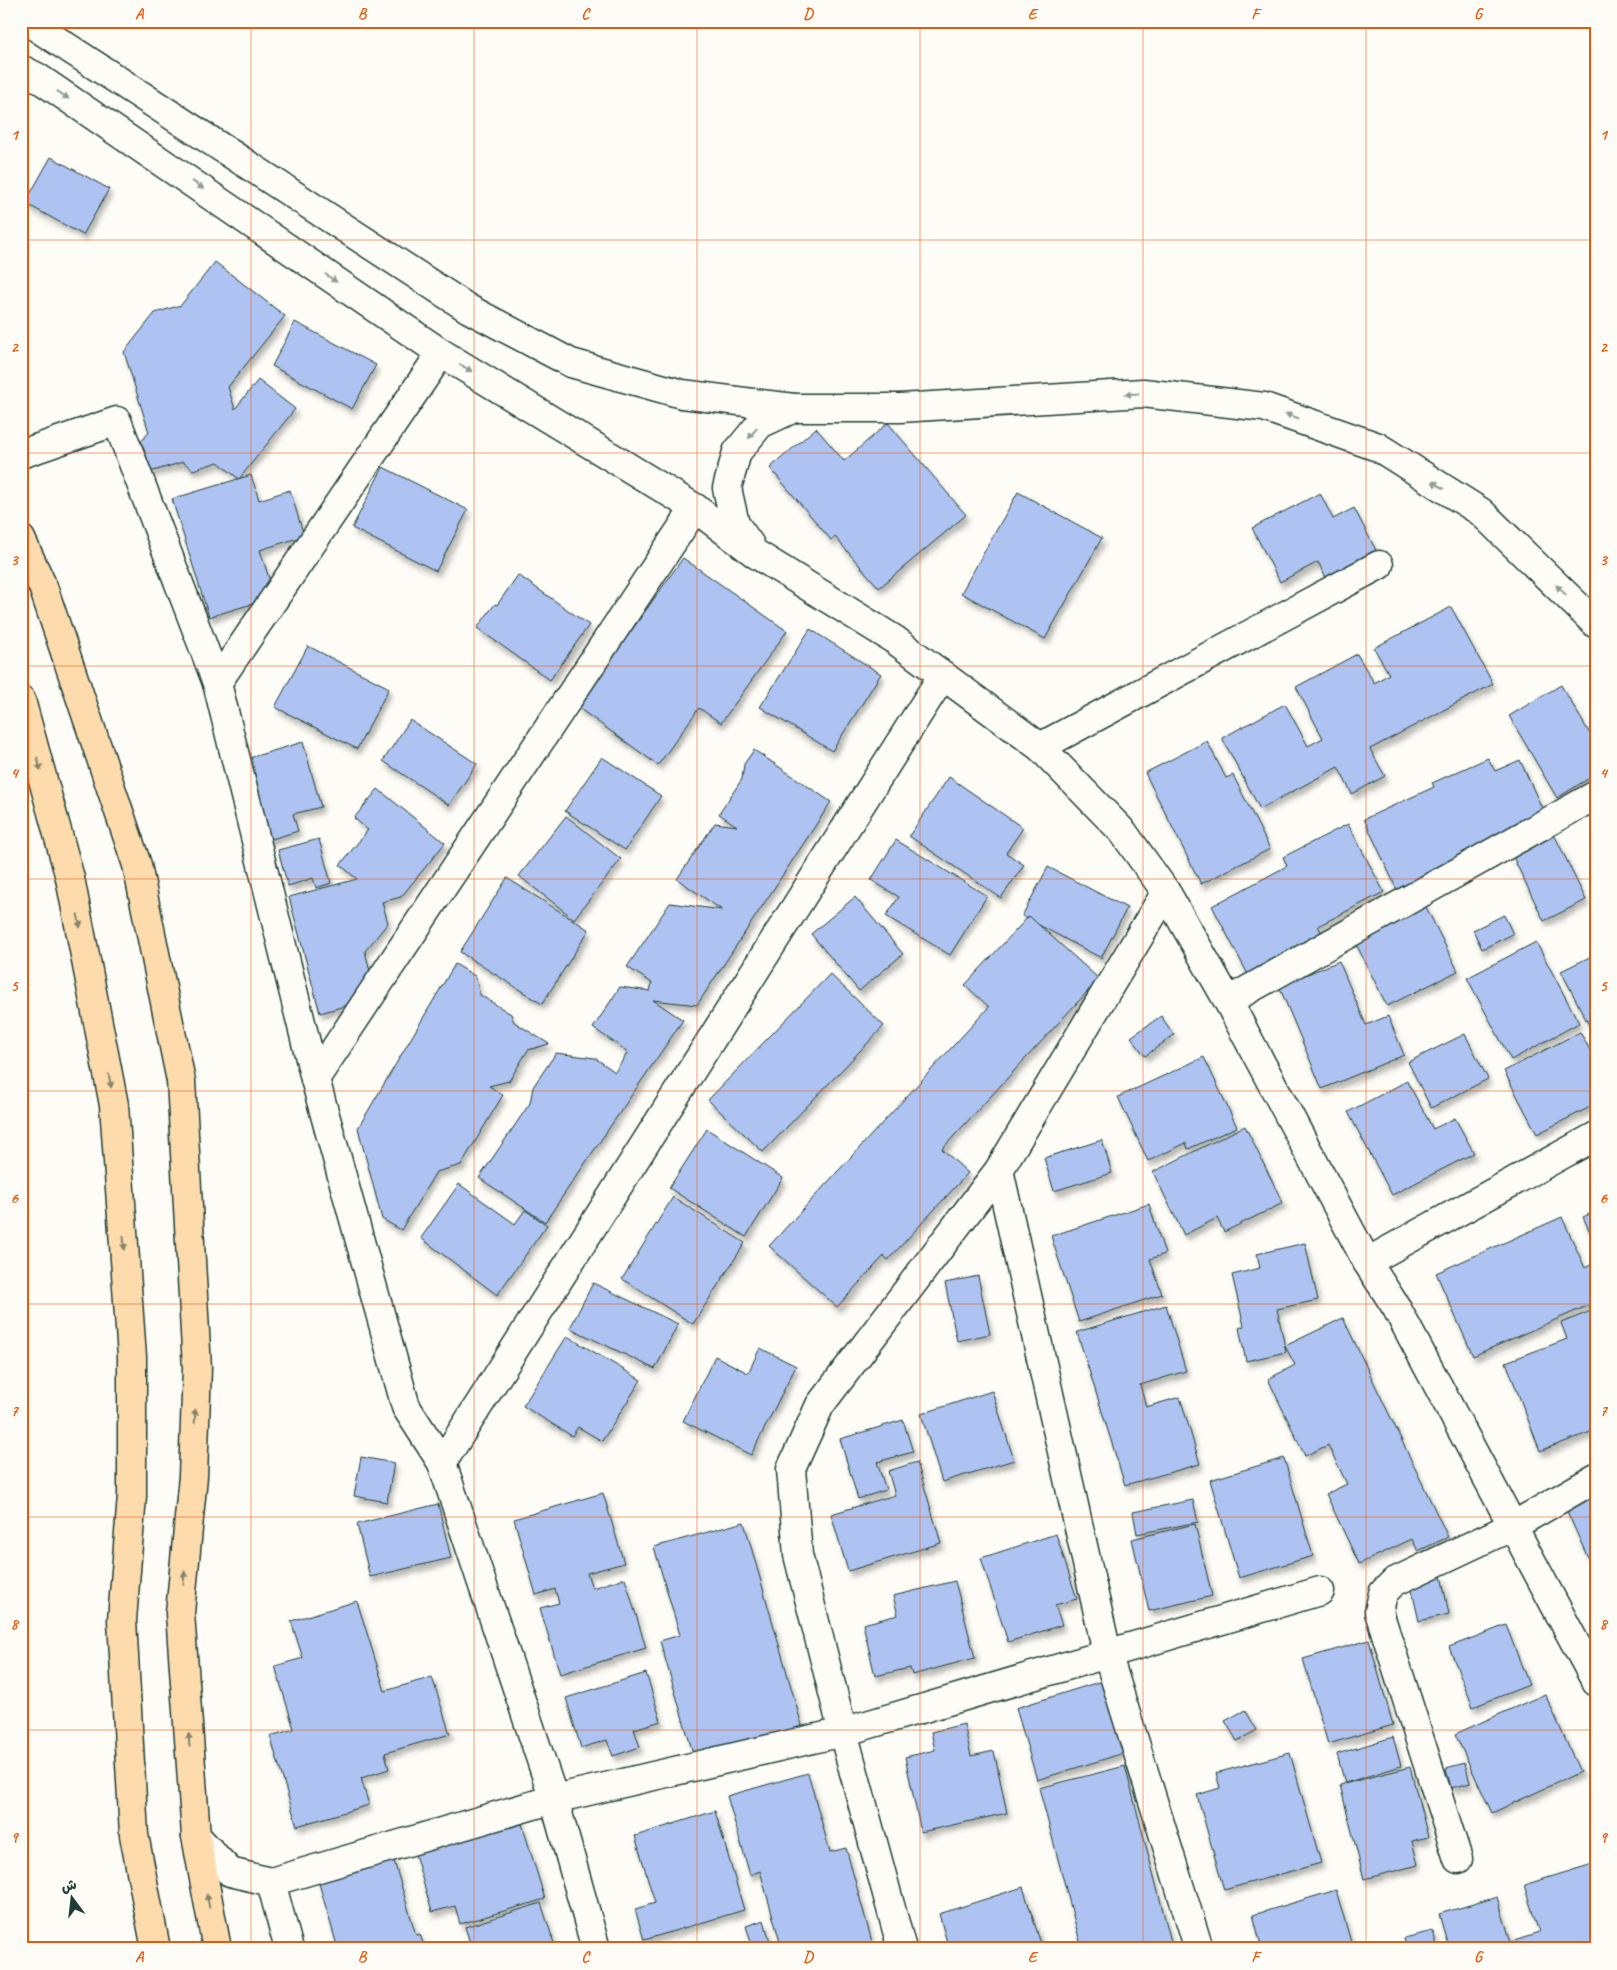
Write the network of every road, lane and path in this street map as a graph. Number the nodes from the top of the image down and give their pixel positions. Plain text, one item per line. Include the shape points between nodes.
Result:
1 (27, 21) edge
2 (21, 69) edge
3 (441, 353) junction
4 (794, 408) junction
5 (21, 454) edge
6 (695, 508) junction
7 (21, 539) edge
8 (756, 554) junction
9 (1379, 566) dead end
10 (1596, 624) edge
11 (943, 675) junction
12 (217, 683) junction
13 (21, 700) edge
14 (1040, 747) junction
15 (1596, 795) edge
16 (1166, 892) junction
17 (1228, 1001) junction
18 (316, 1079) junction
19 (1596, 1136) edge
20 (1000, 1170) junction
21 (1367, 1262) junction
22 (442, 1464) junction
23 (1596, 1478) edge
24 (1513, 1526) junction
25 (1320, 1591) dead end
26 (1108, 1653) junction
27 (1596, 1682) edge
28 (843, 1732) junction
29 (554, 1799) junction
30 (196, 1836) junction
31 (1458, 1859) dead end
32 (271, 1882) junction
33 (156, 1949) edge
34 (217, 1949) edge
35 (289, 1949) edge
36 (596, 1949) edge
37 (902, 1949) edge
38 (1199, 1949) edge

1 - 4 street via 469,309 571,363 682,394
2 -> 3 street
3 -> 6 street
3 - 12 street
4 -> 8 street via 760,424 737,452 727,488 735,524
10 -> 4 street via 1481,512 1378,447 1264,407 1143,393 900,408
5 - 12 street via 117,421
6 - 8 street
6 - 18 street
30 -> 7 highway via 180,1613 193,1476 197,1368 181,1081 137,865 44,587
8 - 11 street via 895,640
9 - 14 street
11 - 14 street
11 - 22 street
12 - 18 street
13 -> 33 highway via 70,878 114,1105 132,1358 132,1496 122,1620 134,1835
14 - 16 street via 1123,832
15 - 17 street
16 - 17 street
16 - 20 street
17 - 21 street
18 - 22 street via 406,1407
19 - 21 street
20 - 26 street
20 - 28 street via 820,1405 791,1469 798,1555
21 - 24 street via 1396,1307
22 - 29 street
23 - 24 street
24 - 27 street
24 - 31 street via 1394,1582 1383,1593 1379,1612
25 - 26 street
26 - 28 street
26 - 38 street
28 - 29 street
28 - 37 street
29 - 32 street
29 - 36 street
30 - 32 street via 230,1872
34 -> 30 highway
32 - 35 street

